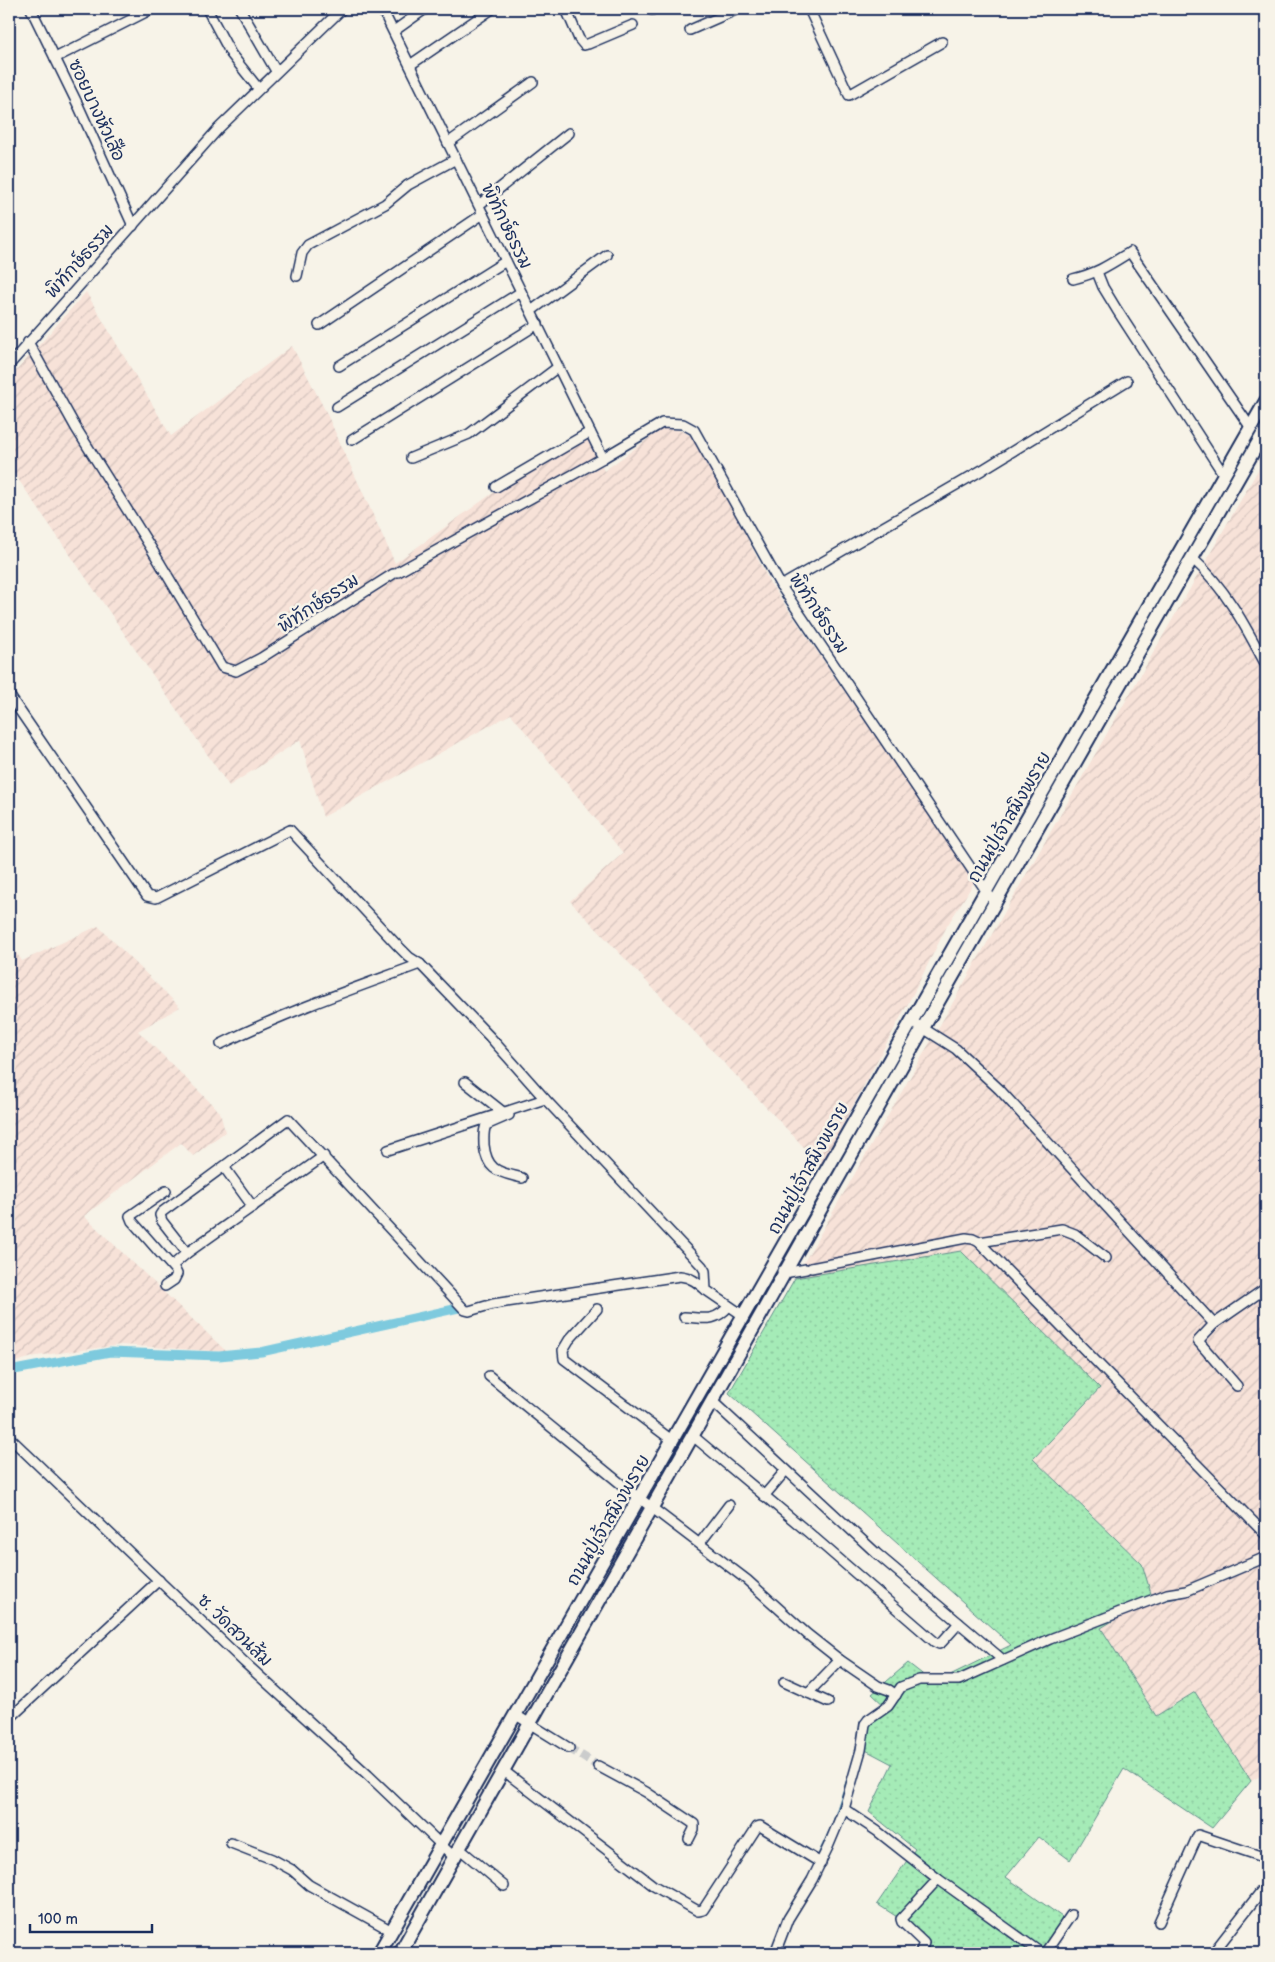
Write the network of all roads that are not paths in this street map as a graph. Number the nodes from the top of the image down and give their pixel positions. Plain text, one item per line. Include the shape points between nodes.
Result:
1 (152, 9) edge
2 (207, 9) edge
3 (240, 9) edge
4 (342, 9) edge
5 (382, 9) edge
6 (425, 9) edge
7 (492, 9) edge
8 (567, 9) edge
9 (738, 9) edge
10 (809, 9) edge
11 (32, 10) edge
12 (633, 25) dead end
13 (690, 30) dead end
14 (394, 31) junction
15 (942, 42) dead end
16 (55, 58) junction
17 (410, 65) junction
18 (276, 71) junction
19 (533, 82) dead end
20 (258, 88) junction
21 (569, 133) dead end
22 (448, 143) junction
23 (456, 159) junction
24 (480, 204) junction
25 (483, 214) junction
26 (133, 226) junction
27 (607, 255) dead end
28 (506, 262) junction
29 (1097, 272) junction
30 (297, 276) dead end
31 (1072, 279) dead end
32 (521, 292) junction
33 (531, 311) junction
34 (538, 324) junction
35 (319, 326) dead end
36 (28, 342) junction
37 (9, 365) edge
38 (339, 366) dead end
39 (558, 367) junction
40 (1127, 381) dead end
41 (1266, 400) edge
42 (337, 407) dead end
43 (1251, 428) junction
44 (1266, 430) edge
45 (590, 432) junction
46 (352, 440) dead end
47 (411, 458) dead end
48 (603, 458) junction
49 (1224, 475) junction
50 (496, 487) dead end
51 (1187, 555) junction
52 (781, 586) junction
53 (1266, 665) edge
54 (1118, 674) junction
55 (9, 695) edge
56 (986, 891) junction
57 (995, 904) junction
58 (420, 964) junction
59 (911, 1021) junction
60 (923, 1028) junction
61 (221, 1044) dead end
62 (465, 1082) dead end
63 (545, 1099) junction
64 (520, 1106) junction
65 (503, 1112) junction
66 (388, 1150) dead end
67 (324, 1156) junction
68 (224, 1166) junction
69 (522, 1178) dead end
70 (166, 1192) dead end
71 (253, 1207) junction
72 (979, 1242) junction
73 (187, 1253) junction
74 (1106, 1258) dead end
75 (172, 1266) junction
76 (778, 1269) junction
77 (166, 1286) dead end
78 (1266, 1288) edge
79 (706, 1290) junction
80 (729, 1306) junction
81 (597, 1309) dead end
82 (744, 1316) junction
83 (684, 1317) dead end
84 (1214, 1324) junction
85 (490, 1376) dead end
86 (1237, 1386) dead end
87 (712, 1401) junction
88 (693, 1436) junction
89 (9, 1437) edge
90 (673, 1441) junction
91 (786, 1470) junction
92 (764, 1496) junction
93 (640, 1498) junction
94 (729, 1505) dead end
95 (653, 1507) junction
96 (1266, 1535) edge
97 (700, 1543) junction
98 (1266, 1557) edge
99 (159, 1580) junction
100 (959, 1623) junction
101 (1000, 1657) junction
102 (840, 1660) junction
103 (784, 1682) dead end
104 (808, 1693) junction
105 (893, 1693) junction
106 (828, 1702) dead end
107 (516, 1715) junction
108 (9, 1719) edge
109 (531, 1724) junction
110 (569, 1748) tunnel mouth
111 (598, 1766) tunnel mouth
112 (504, 1771) junction
113 (844, 1809) junction
114 (689, 1839) dead end
115 (231, 1843) dead end
116 (441, 1845) junction
117 (457, 1854) junction
118 (1266, 1858) edge
119 (818, 1862) junction
120 (938, 1879) junction
121 (1266, 1885) edge
122 (504, 1886) dead end
123 (1071, 1915) dead end
124 (1159, 1922) dead end
125 (392, 1931) junction
126 (405, 1951) edge
127 (379, 1953) edge
128 (775, 1953) edge
129 (920, 1953) edge
130 (1043, 1953) edge
131 (1213, 1953) edge

1 - 16 street
2 - 20 street via 231,54
3 - 18 street
4 - 18 street, พิทักษ์ธรรม
5 - 14 street, พิทักษ์ธรรม
6 - 14 street
7 - 17 street
8 - 12 street via 584,45
9 - 13 street
10 - 15 street via 849,95
11 - 16 street, ซอยบางหัวเสือ
14 - 17 street, พิทักษ์ธรรม
16 - 26 street, ซอยบางหัวเสือ
17 - 22 street, พิทักษ์ธรรม
18 - 20 street, พิทักษ์ธรรม
19 - 22 street
20 - 26 street, พิทักษ์ธรรม
21 - 24 street
22 - 23 street, พิทักษ์ธรรม
23 - 24 street, พิทักษ์ธรรม
23 - 30 street via 408,185 385,204 308,244 302,253
24 - 25 street, พิทักษ์ธรรม
25 - 28 street, พิทักษ์ธรรม
25 - 35 street
26 - 36 street, พิทักษ์ธรรม
27 - 33 street
28 - 32 street, พิทักษ์ธรรม
28 - 38 street
29 - 31 street
29 - 43 street via 1130,252
29 - 49 street via 1117,310
32 - 33 street, พิทักษ์ธรรม
32 - 42 street
33 - 34 street, พิทักษ์ธรรม
34 - 39 street, พิทักษ์ธรรม
34 - 46 street
36 - 37 street, พิทักษ์ธรรม
36 - 48 street, พิทักษ์ธรรม via 76,428 222,667 236,671 395,573
39 - 45 street, พิทักษ์ธรรม
39 - 47 street via 469,434
40 - 52 street via 982,470
41 - 43 main road, ถนนปู่เจ้าสมิงพราย
43 - 49 main road, ถนนปู่เจ้าสมิงพราย
44 - 51 main road, ถนนปู่เจ้าสมิงพราย
45 - 48 street, พิทักษ์ธรรม
45 - 50 street
48 - 52 street, พิทักษ์ธรรม via 662,423 683,424 694,430
49 - 51 main road, ถนนปู่เจ้าสมิงพราย
51 - 53 street via 1209,573 1230,601
51 - 54 main road, ถนนปู่เจ้าสมิงพราย
52 - 56 street, พิทักษ์ธรรม
54 - 56 main road, ถนนปู่เจ้าสมิงพราย
54 - 57 main road, ถนนปู่เจ้าสมิงพราย
55 - 58 street via 147,896 158,896 290,830 409,958
56 - 57 street, พิทักษ์ธรรม
56 - 59 main road, ถนนปู่เจ้าสมิงพราย
57 - 60 main road, ถนนปู่เจ้าสมิงพราย
58 - 61 street via 325,999
58 - 63 street
59 - 60 street
59 - 76 main road, ถนนปู่เจ้าสมิงพราย
60 - 76 main road, ถนนปู่เจ้าสมิงพราย
60 - 84 street via 956,1048 999,1089
62 - 65 street
63 - 64 street
63 - 79 street via 702,1266
64 - 65 street
64 - 69 street via 513,1114 486,1126 484,1135 487,1160 492,1168
65 - 66 street
67 - 68 street via 288,1119
67 - 71 street
67 - 79 street via 465,1310 680,1276 695,1281
68 - 71 street
68 - 73 street via 160,1215
70 - 75 street via 130,1218
71 - 73 street
72 - 74 street via 1062,1229 1075,1234
72 - 76 street via 966,1238 808,1268
72 - 96 street
73 - 75 street
75 - 77 street via 177,1274
76 - 82 main road, ถนนปู่เจ้าสมิงพราย
76 - 87 main road, ถนนปู่เจ้าสมิงพราย
78 - 84 street
79 - 80 street
80 - 82 street
80 - 83 street via 714,1318
81 - 90 street via 563,1350 564,1359
82 - 90 main road, ถนนปู่เจ้าสมิงพราย
84 - 86 street via 1198,1341
85 - 93 street
87 - 88 main road, ถนนปู่เจ้าสมิงพราย
87 - 91 street
88 - 92 street
88 - 95 main road, ถนนปู่เจ้าสมิงพราย
89 - 99 street, ซ. วัดสวนส้ม
90 - 93 main road, ถนนปู่เจ้าสมิงพราย
91 - 92 street
91 - 100 street via 876,1553
92 - 100 street via 938,1644
93 - 95 street
93 - 107 main road, ถนนปู่เจ้าสมิงพราย
94 - 97 street
95 - 97 street
95 - 109 main road, ถนนปู่เจ้าสมิงพราย
97 - 102 street
98 - 101 street via 1186,1591 1168,1594
99 - 108 street
99 - 116 street, ซ. วัดสวนส้ม
100 - 101 street
101 - 105 street via 959,1680 913,1681
102 - 104 street
102 - 105 street
103 - 104 street
104 - 106 street
105 - 113 street via 888,1706 866,1724
107 - 109 street
107 - 116 main road, ถนนปู่เจ้าสมิงพราย
109 - 110 street
109 - 112 main road, ถนนปู่เจ้าสมิงพราย
111 - 114 street via 646,1792 694,1824
112 - 117 main road, ถนนปู่เจ้าสมิงพราย
112 - 119 street via 654,1886 698,1910 703,1910 756,1827 764,1827
113 - 119 street
113 - 120 street
115 - 125 street via 272,1859 309,1885
116 - 117 street, ซ. วัดสวนส้ม
116 - 125 main road, ถนนปู่เจ้าสมิงพราย
117 - 122 street, ซ. วัดสวนส้ม
117 - 126 main road, ถนนปู่เจ้าสมิงพราย
118 - 124 street via 1198,1835
119 - 128 street via 788,1919
120 - 129 street via 901,1919 924,1943
120 - 130 street
121 - 131 street
123 - 130 street
125 - 127 main road, ถนนปู่เจ้าสมิงพราย

